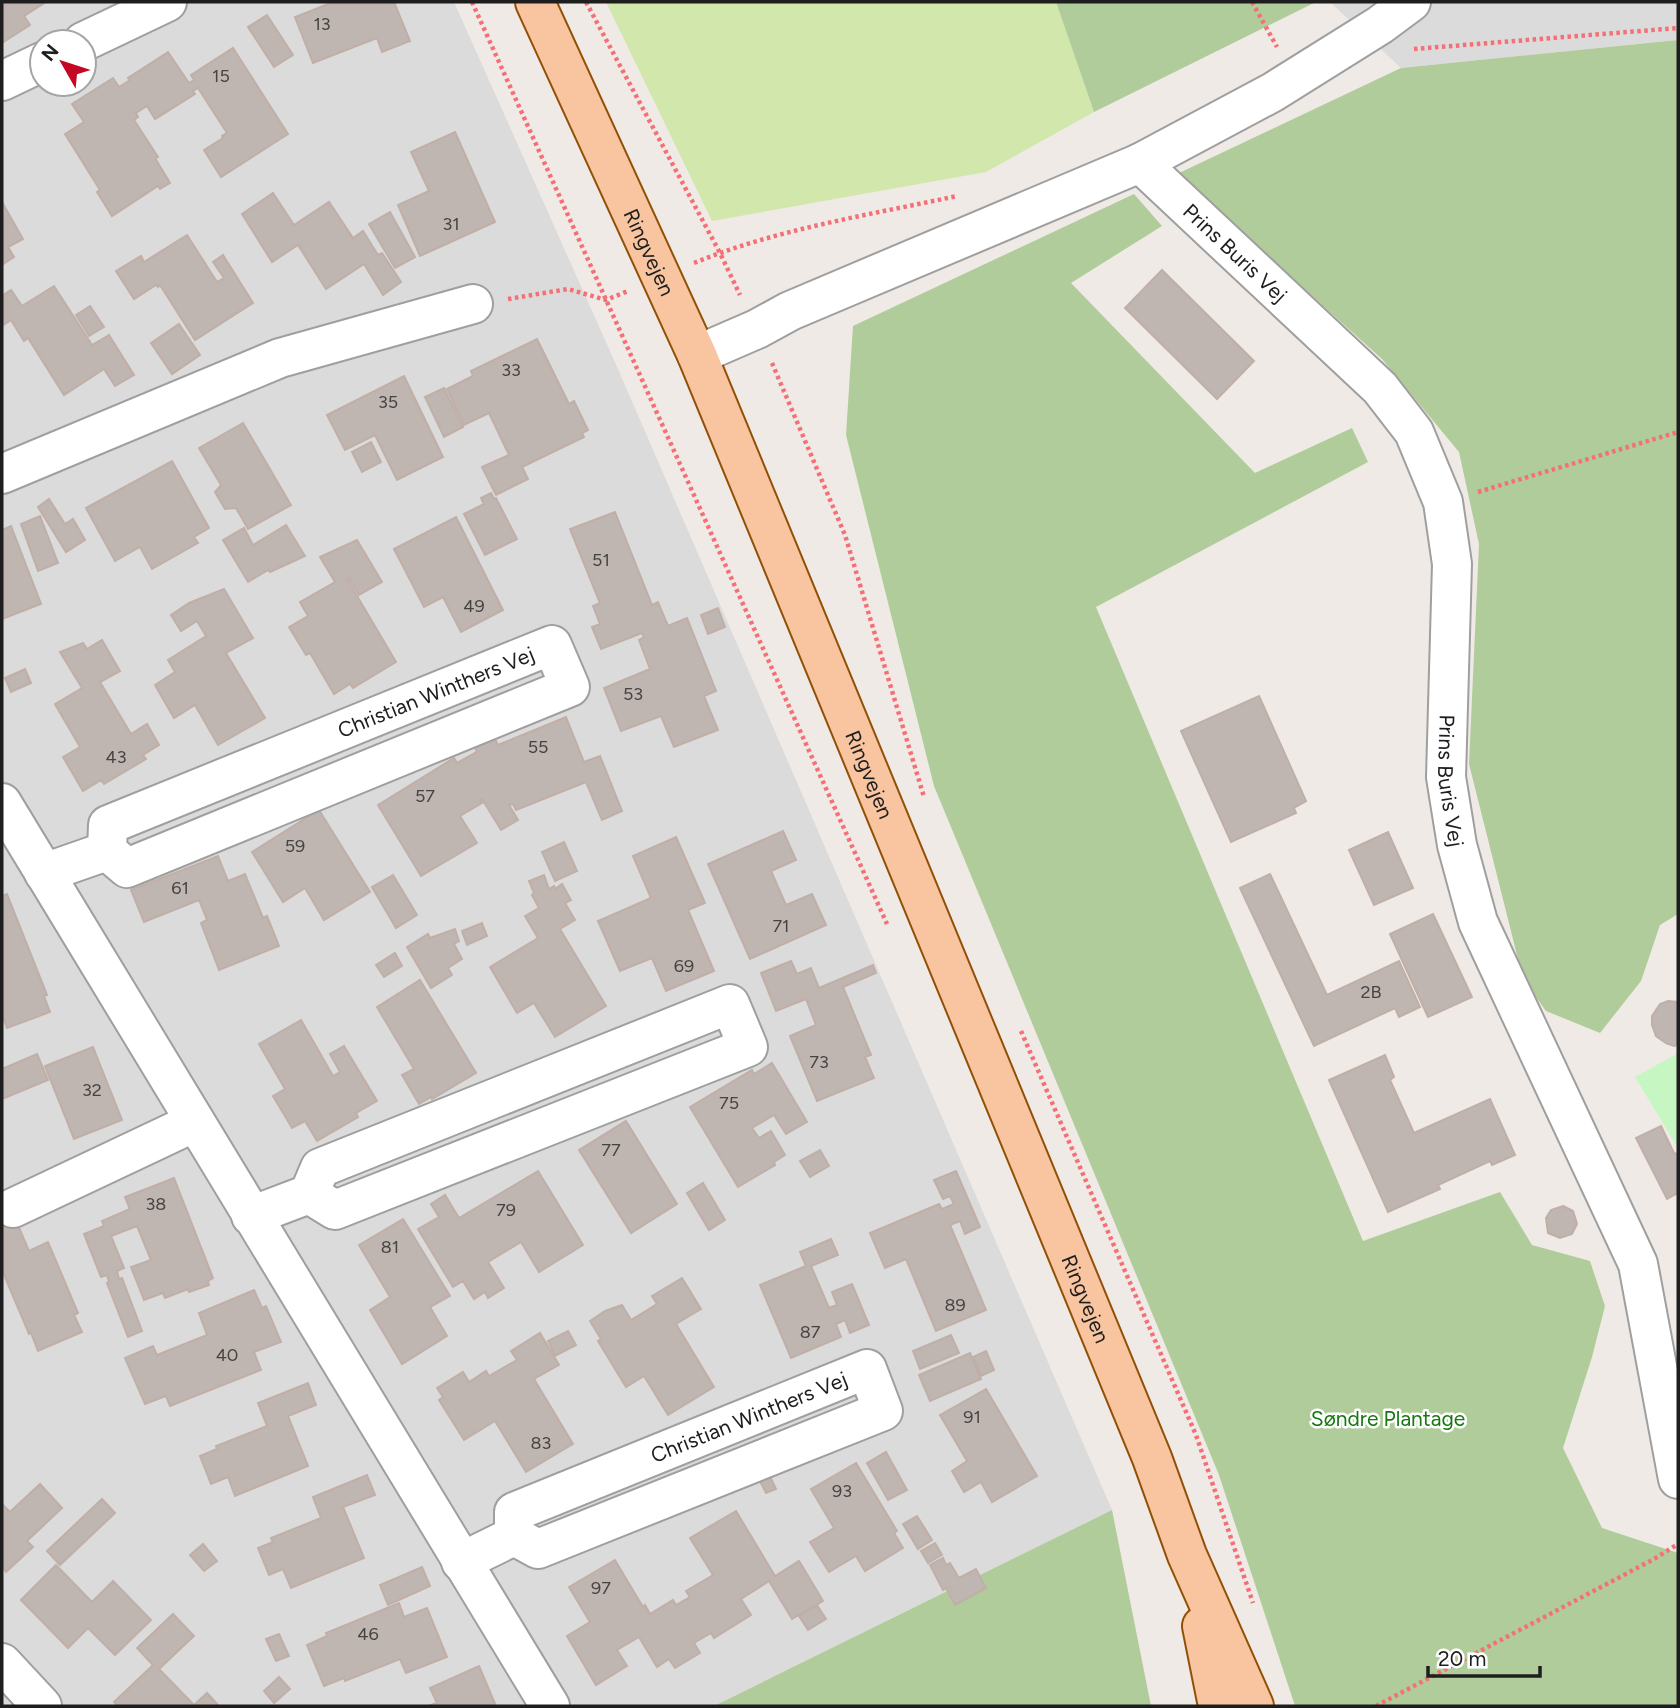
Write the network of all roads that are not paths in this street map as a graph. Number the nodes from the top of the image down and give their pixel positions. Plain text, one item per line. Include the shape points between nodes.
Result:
1 (167, 2) edge
2 (535, 2) edge
3 (1411, 2) edge
4 (1371, 13) edge
5 (98, 35) edge
6 (28, 69) edge
7 (2, 81) edge
8 (1140, 163) junction
9 (473, 304) road end
10 (697, 355) junction
11 (2, 474) edge
12 (8, 825) edge
13 (107, 851) junction
14 (44, 873) junction
15 (195, 1122) junction
16 (309, 1194) junction
17 (13, 1208) dead end
18 (251, 1216) junction
19 (1678, 1479) edge
20 (513, 1536) junction
21 (1187, 1555) junction
22 (461, 1562) junction
23 (2, 1663) edge
24 (42, 1706) edge
25 (550, 1706) edge
26 (1218, 1706) edge
27 (1254, 1706) edge

1 - 5 street
2 - 10 main road, Ringvejen
3 - 4 street
4 - 8 street via 1273,92
6 - 7 street
8 - 10 street
8 - 19 street, Prins Buris Vej via 1380,388 1414,432 1443,502 1452,564 1446,777 1457,845 1478,922 1638,1264
9 - 11 street via 281,358
10 - 21 main road, Ringvejen via 1152,1458
12 - 14 street
13 - 13 street, Christian Winthers Vej via 127,868 570,687 552,645 108,825
13 - 14 street
14 - 15 street
15 - 17 street
15 - 18 street
16 - 16 street via 320,1168 730,1004 748,1046 335,1210
16 - 18 street
18 - 22 street
20 - 20 street, Christian Winthers Vej via 538,1549 883,1411 867,1369 514,1512
20 - 22 street
21 - 26 main road, Ringvejen
21 - 27 main road, Ringvejen
22 - 25 street
23 - 24 street

